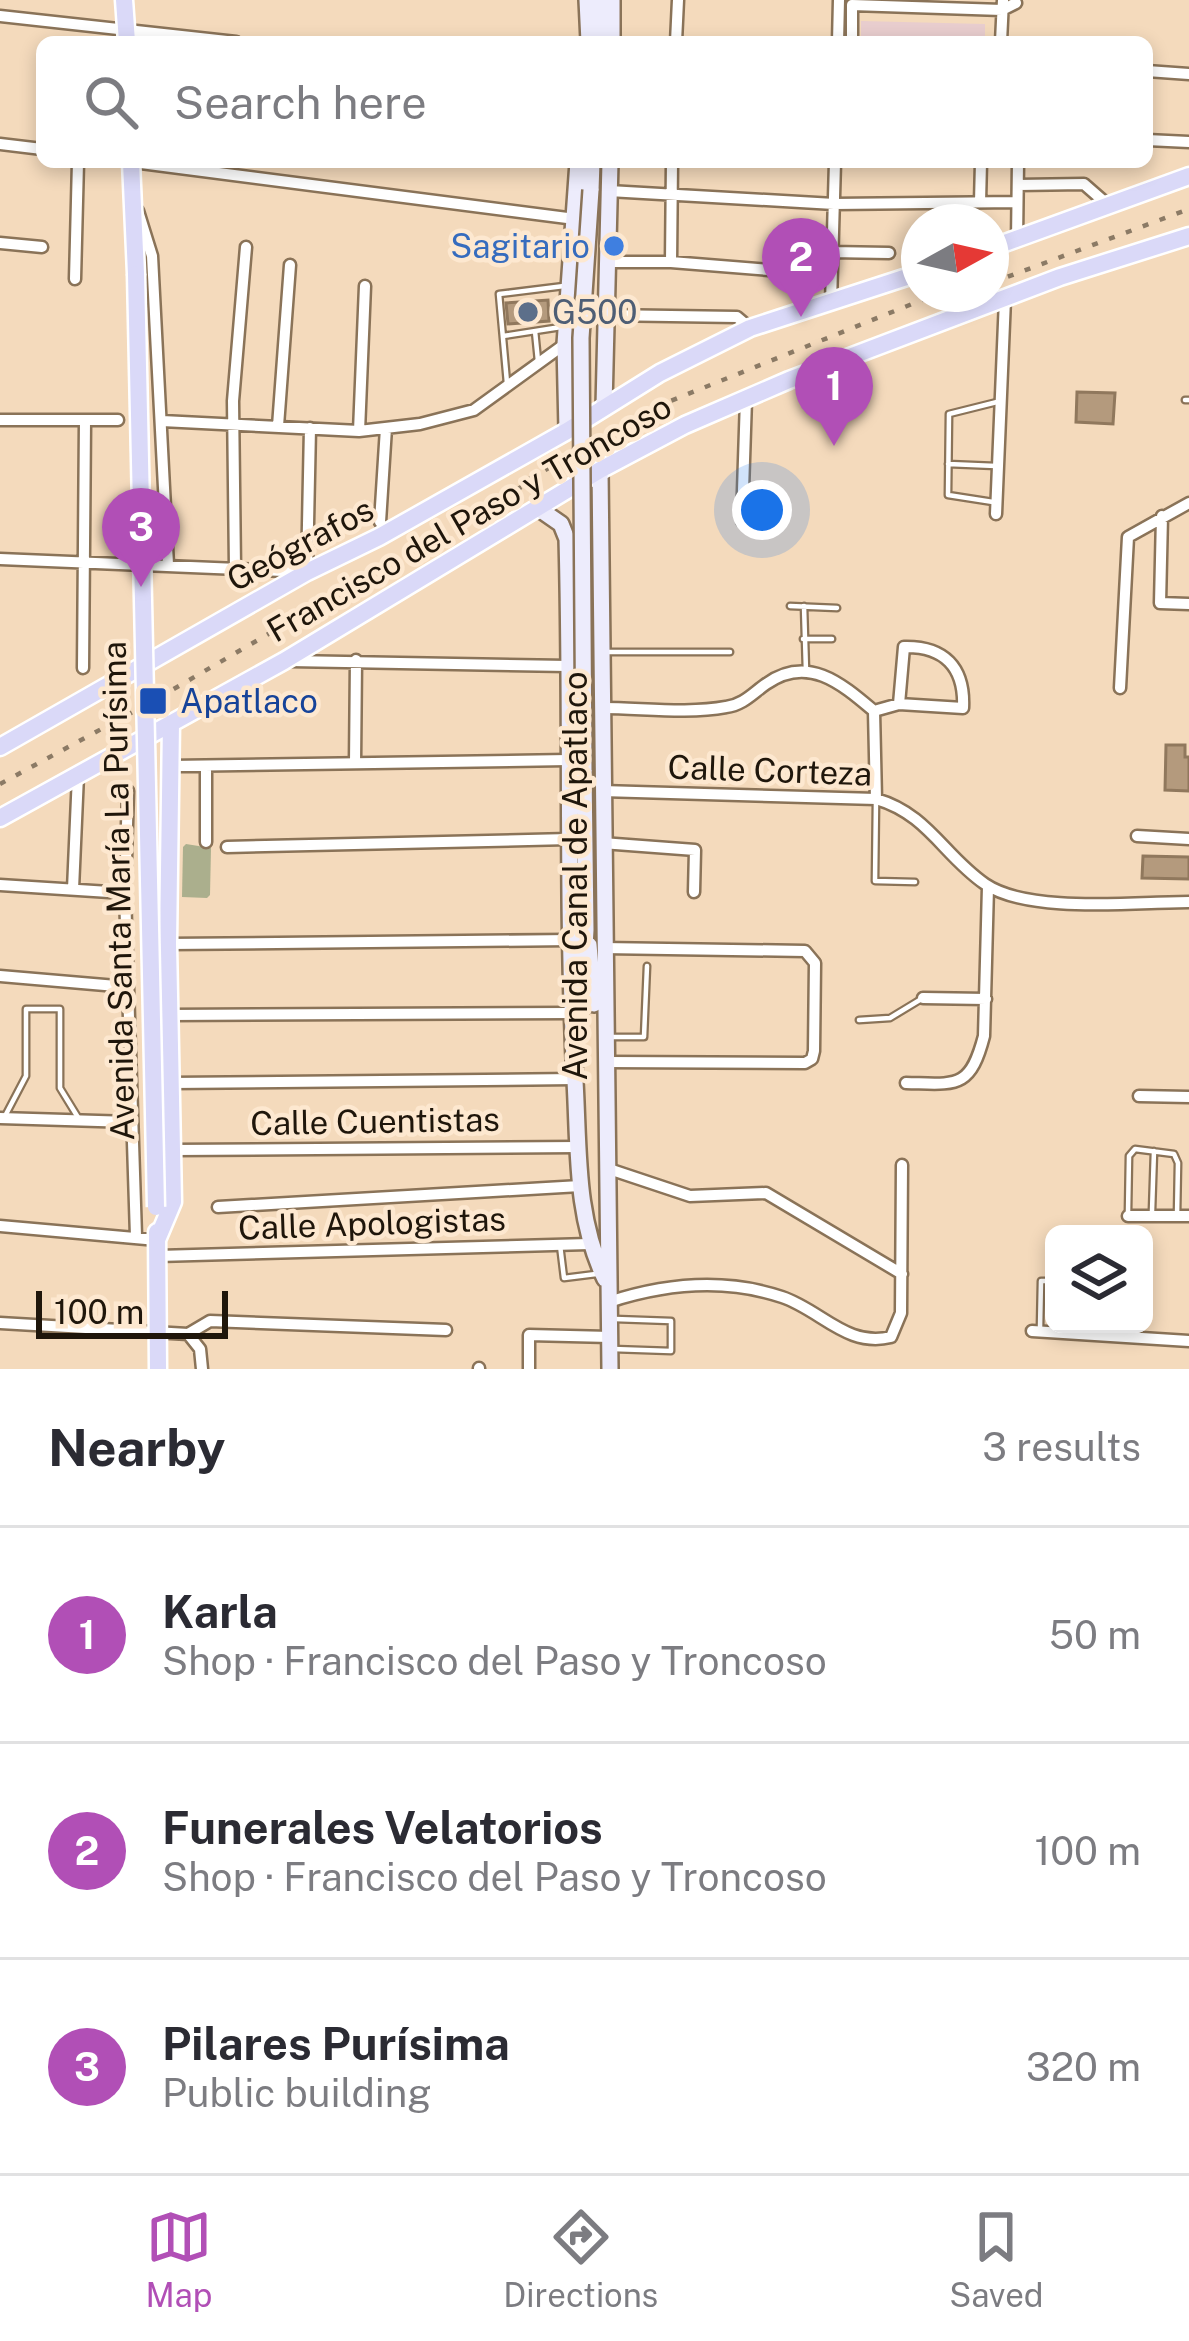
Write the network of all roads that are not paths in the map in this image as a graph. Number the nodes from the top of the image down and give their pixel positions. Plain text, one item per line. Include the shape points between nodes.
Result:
1 (124, 0) edge
2 (583, 0) edge
3 (598, 0) edge
4 (612, 0) edge
5 (678, 0) edge
6 (846, 2) edge
7 (1007, 4) edge
8 (0, 16) edge
9 (126, 36) edge
10 (585, 36) edge
11 (598, 36) edge
12 (611, 36) edge
13 (676, 36) edge
14 (839, 36) edge
15 (851, 36) edge
16 (1002, 36) edge
17 (1153, 71) edge
18 (1189, 74) edge
19 (1153, 140) edge
20 (1189, 142) edge
21 (0, 144) edge
22 (36, 148) edge
23 (78, 168) edge
24 (132, 168) edge
25 (179, 168) edge
26 (578, 168) edge
27 (592, 168) edge
28 (610, 168) edge
29 (672, 168) edge
30 (835, 168) edge
31 (981, 168) edge
32 (1018, 168) edge
33 (1189, 176) edge
34 (1018, 184) junction
35 (609, 191) junction
36 (671, 195) junction
37 (133, 196) junction
38 (980, 202) junction
39 (1017, 202) junction
40 (834, 204) junction
41 (1108, 205) junction
42 (575, 219) junction
43 (1189, 236) edge
44 (1016, 240) junction
45 (1009, 242) edge
46 (0, 243) edge
47 (42, 247) dead end
48 (246, 247) dead end
49 (831, 252) junction
50 (889, 253) dead end
51 (608, 262) junction
52 (670, 262) junction
53 (290, 265) dead end
54 (831, 275) junction
55 (75, 279) dead end
56 (901, 279) edge
57 (365, 286) dead end
58 (569, 286) junction
59 (1009, 297) edge
60 (831, 303) junction
61 (971, 312) edge
62 (1004, 312) edge
63 (604, 314) junction
64 (750, 328) junction
65 (535, 331) junction
66 (502, 336) junction
67 (565, 342) junction
68 (538, 361) junction
69 (602, 365) junction
70 (507, 383) junction
71 (746, 398) junction
72 (1001, 401) junction
73 (604, 406) junction
74 (0, 419) edge
75 (114, 420) dead end
76 (86, 421) junction
77 (162, 421) junction
78 (232, 424) junction
79 (278, 426) junction
80 (310, 428) junction
81 (386, 428) junction
82 (359, 431) junction
83 (567, 431) junction
84 (948, 464) junction
85 (998, 466) junction
86 (600, 470) junction
87 (1189, 503) edge
88 (538, 508) junction
89 (996, 508) joint
90 (1162, 516) junction
91 (742, 521) dead end
92 (380, 522) dead end
93 (0, 559) edge
94 (82, 562) junction
95 (602, 562) junction
96 (168, 565) junction
97 (235, 568) junction
98 (568, 568) junction
99 (307, 572) junction
100 (1189, 604) edge
101 (790, 605) dead end
102 (804, 606) junction
103 (837, 608) dead end
104 (803, 639) junction
105 (832, 639) dead end
106 (603, 652) junction
107 (730, 652) dead end
108 (356, 660) junction
109 (284, 661) junction
110 (568, 666) junction
111 (83, 668) dead end
112 (806, 671) junction
113 (1120, 688) dead end
114 (899, 704) junction
115 (603, 708) junction
116 (874, 711) junction
117 (170, 723) junction
118 (0, 747) edge
119 (568, 760) junction
120 (355, 763) junction
121 (171, 766) junction
122 (206, 766) junction
123 (78, 775) junction
124 (128, 791) dead end
125 (602, 791) junction
126 (876, 799) junction
127 (0, 818) edge
128 (1137, 836) dead end
129 (569, 839) junction
130 (1189, 839) edge
131 (206, 842) dead end
132 (602, 844) junction
133 (227, 847) dead end
134 (914, 882) dead end
135 (0, 885) edge
136 (988, 886) junction
137 (73, 890) junction
138 (694, 892) dead end
139 (125, 893) junction
140 (1189, 902) edge
141 (586, 930) junction
142 (571, 940) junction
143 (169, 944) junction
144 (603, 948) junction
145 (646, 966) dead end
146 (0, 976) edge
147 (128, 987) junction
148 (923, 998) joint
149 (986, 999) junction
150 (571, 1012) junction
151 (169, 1015) junction
152 (859, 1020) dead end
153 (605, 1037) junction
154 (573, 1047) junction
155 (606, 1059) junction
156 (575, 1079) junction
157 (906, 1083) dead end
158 (171, 1084) junction
159 (1139, 1096) dead end
160 (1189, 1097) edge
161 (2, 1118) edge
162 (80, 1120) junction
163 (130, 1122) junction
164 (578, 1147) junction
165 (172, 1150) junction
166 (1154, 1151) junction
167 (902, 1165) dead end
168 (609, 1169) junction
169 (580, 1193) junction
170 (609, 1198) junction
171 (218, 1208) dead end
172 (1128, 1216) joint
173 (1152, 1216) junction
174 (1183, 1216) edge
175 (0, 1226) edge
176 (136, 1236) junction
177 (589, 1244) junction
178 (560, 1245) junction
179 (158, 1248) junction
180 (902, 1274) junction
181 (604, 1278) junction
182 (1045, 1281) edge
183 (0, 1323) edge
184 (609, 1327) junction
185 (446, 1330) dead end
186 (1045, 1331) edge
187 (1036, 1332) joint
188 (158, 1333) junction
189 (1140, 1333) edge
190 (188, 1334) junction
191 (1189, 1341) edge
192 (158, 1369) edge
193 (202, 1369) edge
194 (529, 1369) edge
195 (610, 1369) edge

1 - 9 main road
2 - 10 street
3 - 11 street
4 - 12 street
5 - 13 street
6 - 7 street
6 - 14 street
6 - 15 street
7 - 16 street
8 - 9 street
17 - 18 street
19 - 20 street
21 - 22 street
23 - 55 street
24 - 37 main road, Avenida Santa María La Purísima
25 - 42 street
26 - 42 street
27 - 141 street, bridge via 581,338
28 - 35 street
29 - 36 street
30 - 40 street
31 - 38 street
32 - 34 street
33 - 41 main road
34 - 39 street
34 - 41 street via 1084,184
35 - 36 street
35 - 51 street
36 - 40 street
36 - 52 street
37 - 77 street, Avenida Santa María La Purísima via 152,256
37 - 179 main road, Avenida Santa María La Purísima, bridge
38 - 39 street
38 - 40 street
39 - 44 street
40 - 49 street
41 - 44 main road
42 - 58 street
43 - 59 main road, Francisco del Paso y Troncoso
44 - 45 main road
46 - 47 street
48 - 78 street
49 - 50 street
49 - 54 street
51 - 52 street
51 - 63 street
52 - 54 street
53 - 79 street
54 - 60 street
56 - 60 main road, Francisco del Paso y Troncoso
57 - 82 street
58 - 66 lane via 499,294
58 - 67 street
60 - 64 main road, Francisco del Paso y Troncoso
61 - 71 main road, Francisco del Paso y Troncoso
62 - 72 street
63 - 64 street via 736,317
63 - 69 street
64 - 73 main road, Francisco del Paso y Troncoso
65 - 66 lane
65 - 67 lane
65 - 68 lane
66 - 70 lane
67 - 68 street
67 - 69 street via 571,366 584,374
67 - 83 street
68 - 70 street
69 - 73 street
70 - 81 street via 474,410
71 - 86 main road, Francisco del Paso y Troncoso
71 - 91 street
72 - 84 lane via 949,414
72 - 85 street
73 - 83 main road, Francisco del Paso y Troncoso
74 - 76 street
75 - 76 street
76 - 94 street
77 - 78 street
77 - 96 street, Avenida Santa María La Purísima
78 - 79 street
78 - 97 street
79 - 80 street
80 - 82 street
80 - 99 street
81 - 82 street
81 - 92 street
83 - 99 main road, Geógrafos
84 - 85 lane
84 - 89 lane via 948,495
85 - 89 street
86 - 88 main road, Francisco del Paso y Troncoso
86 - 95 street, Avenida Canal de Apatlaco
87 - 90 street
88 - 98 street, Avenida Canal de Apatlaco via 561,524
88 - 109 main road, Francisco del Paso y Troncoso
90 - 100 street via 1160,603
90 - 113 street via 1134,530 1125,547
93 - 94 street
94 - 96 street
94 - 111 street
95 - 98 street via 585,556
95 - 106 street, Avenida Canal de Apatlaco
96 - 97 street
97 - 99 street
98 - 110 street, Avenida Canal de Apatlaco
99 - 118 main road, Geógrafos
101 - 102 lane
102 - 103 lane
102 - 104 lane
104 - 105 lane
104 - 112 lane
106 - 107 lane
106 - 115 street, Avenida Canal de Apatlaco
108 - 109 street
108 - 110 street
108 - 120 street
109 - 117 main road, Francisco del Paso y Troncoso
110 - 119 street, Avenida Canal de Apatlaco
112 - 115 street via 780,675 728,707
112 - 116 street via 837,680
114 - 114 street via 963,708 964,685 930,646 904,647
114 - 116 street
115 - 125 street, Avenida Canal de Apatlaco
116 - 126 street
117 - 121 main road
117 - 123 main road, Francisco del Paso y Troncoso
119 - 120 street
119 - 129 street, Avenida Canal de Apatlaco
120 - 122 street
121 - 122 street
121 - 143 main road
122 - 131 street
123 - 127 main road, Francisco del Paso y Troncoso
123 - 137 street
124 - 139 street
125 - 126 street, Calle Corteza
125 - 132 street, Avenida Canal de Apatlaco
126 - 134 lane via 875,881
126 - 136 street, Calle Corteza via 914,814
128 - 130 street
129 - 133 street
129 - 142 street, Avenida Canal de Apatlaco
132 - 138 street via 695,850
132 - 144 street, Avenida Canal de Apatlaco
135 - 137 street
136 - 140 street via 1022,898
136 - 149 street
137 - 139 street
139 - 147 street
141 - 154 street
141 - 155 street via 596,1042
142 - 143 street
142 - 150 street, Avenida Canal de Apatlaco
143 - 151 main road
144 - 153 street, Avenida Canal de Apatlaco
144 - 155 street via 805,951 815,963 814,1051 805,1063
145 - 153 lane via 644,1037
146 - 147 street
147 - 163 street
148 - 149 street
148 - 152 lane via 890,1018
149 - 157 street via 972,1072 952,1084
150 - 151 street
150 - 154 street, Avenida Canal de Apatlaco
151 - 158 main road
153 - 155 street, Avenida Canal de Apatlaco
154 - 156 street, Avenida Canal de Apatlaco
155 - 168 street, Avenida Canal de Apatlaco
156 - 158 street
156 - 164 street, Avenida Canal de Apatlaco
158 - 165 main road
159 - 160 street
161 - 162 street
161 - 162 lane via 26,1076 26,1009 60,1009 60,1088
162 - 163 street
163 - 176 street
164 - 165 street, Calle Cuentistas
164 - 169 street, Avenida Canal de Apatlaco
165 - 179 main road via 173,1202
166 - 172 lane via 1129,1156
166 - 173 lane
166 - 174 lane via 1178,1162
167 - 180 street
168 - 170 street, Avenida Canal de Apatlaco
168 - 180 street via 690,1196 766,1192
169 - 170 street
169 - 171 street
169 - 177 street, Avenida Canal de Apatlaco
170 - 181 street, Avenida Canal de Apatlaco
172 - 173 street
173 - 174 street
175 - 176 street, Calle Apologistas
176 - 179 street, Calle Apologistas
177 - 178 street, Calle Apologistas
177 - 181 street, Avenida Canal de Apatlaco
178 - 179 street, Calle Apologistas
178 - 181 lane via 565,1278
179 - 188 main road, Avenida Santa María La Purísima
180 - 184 street via 891,1337 851,1337 787,1298 722,1287 653,1288
181 - 184 street, Avenida Canal de Apatlaco
182 - 187 lane
183 - 188 street
184 - 184 lane via 671,1321 671,1351
184 - 194 street via 529,1335
184 - 195 street, Avenida Canal de Apatlaco
185 - 190 street via 211,1321
186 - 187 street
188 - 190 street
188 - 192 main road, Avenida Santa María La Purísima
189 - 191 street
190 - 193 street

